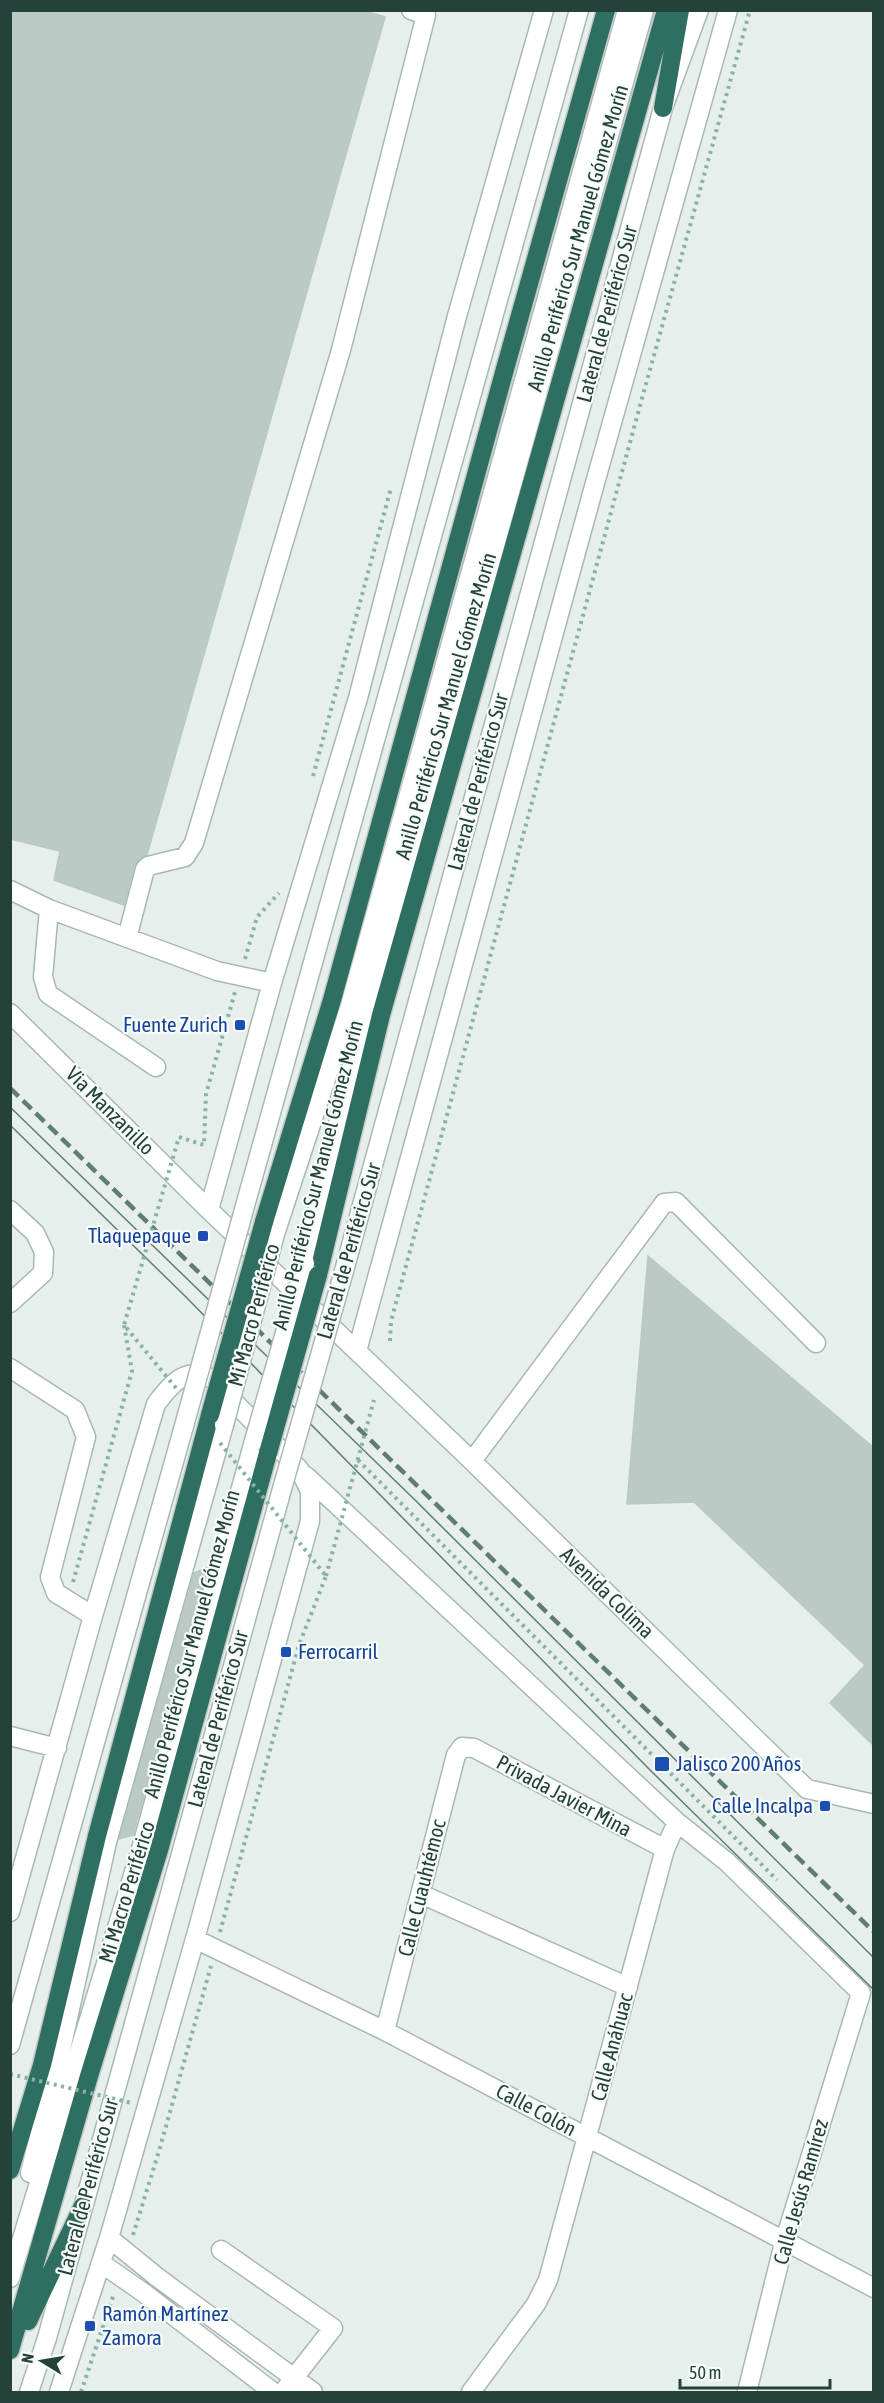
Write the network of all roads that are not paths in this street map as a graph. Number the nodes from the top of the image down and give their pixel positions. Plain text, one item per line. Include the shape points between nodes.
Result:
1 (544, 10) edge
2 (579, 10) edge
3 (606, 10) edge
4 (627, 10) edge
5 (644, 10) edge
6 (666, 10) edge
7 (680, 10) edge
8 (699, 10) edge
9 (728, 10) edge
10 (421, 12) edge
11 (663, 108) junction
12 (10, 890) edge
13 (50, 909) junction
14 (127, 938) junction
15 (272, 983) junction
16 (10, 1013) edge
17 (156, 1067) dead end
18 (10, 1210) edge
19 (209, 1210) junction
20 (270, 1228) junction
21 (311, 1269) junction
22 (10, 1303) edge
23 (816, 1343) dead end
24 (357, 1351) junction
25 (10, 1368) edge
26 (216, 1425) junction
27 (261, 1447) junction
28 (472, 1461) junction
29 (299, 1469) junction
30 (93, 1617) junction
31 (10, 1736) edge
32 (462, 1747) joint
33 (57, 1748) junction
34 (873, 1804) edge
35 (676, 1822) junction
36 (665, 1850) junction
37 (421, 1894) junction
38 (10, 1912) edge
39 (195, 1939) junction
40 (628, 1987) junction
41 (385, 2031) junction
42 (10, 2045) edge
43 (588, 2137) junction
44 (10, 2170) edge
45 (83, 2206) junction
46 (109, 2238) junction
47 (784, 2243) junction
48 (10, 2244) edge
49 (221, 2250) dead end
50 (101, 2263) junction
51 (10, 2278) edge
52 (873, 2288) edge
53 (10, 2350) edge
54 (10, 2358) edge
55 (288, 2385) edge
56 (29, 2392) edge
57 (59, 2392) edge
58 (273, 2392) edge
59 (313, 2392) edge
60 (471, 2392) edge
61 (747, 2392) edge

1 - 15 street via 457,316 358,698
2 - 42 street, bridge
3 - 20 highway, Anillo Periférico Sur Manuel Gómez Morín
4 - 20 street, Mi Macro Periférico via 350,1006
5 - 21 street, Mi Macro Periférico via 365,1012
6 - 21 highway, Anillo Periférico Sur Manuel Gómez Morín
7 - 11 highway
8 - 11 street, Lateral de Periférico Sur
9 - 24 street
10 - 14 street via 341,350 194,843 185,857 145,869
11 - 45 street, Lateral de Periférico Sur, bridge
12 - 13 street
13 - 14 street
13 - 17 street via 43,977 48,994
14 - 15 street via 217,971
15 - 19 street
16 - 19 street, Via Manzanillo
18 - 22 street via 35,1233 44,1252 43,1273
19 - 24 street, Via Manzanillo
20 - 26 highway, Anillo Periférico Sur Manuel Gómez Morín, bridge
21 - 27 highway, Anillo Periférico Sur Manuel Gómez Morín, bridge
23 - 28 street via 676,1202 664,1203
24 - 28 street, Avenida Colima
25 - 30 street via 75,1410 86,1437 50,1577 56,1593
26 - 44 highway, Anillo Periférico Sur Manuel Gómez Morín via 97,1836 42,2065
26 - 48 street, Mi Macro Periférico via 107,1842 62,2044
27 - 51 street, Mi Macro Periférico
27 - 53 highway, Anillo Periférico Sur Manuel Gómez Morín via 159,1850
28 - 34 street, Avenida Colima via 807,1789
29 - 30 street via 212,1379 203,1374 171,1384 156,1404
29 - 35 street
29 - 39 street via 310,1491 310,1521
30 - 33 street
31 - 33 street
32 - 36 street, Privada Javier Mina via 474,1748
32 - 37 street, Calle Cuauhtémoc via 456,1755
33 - 38 street
35 - 36 street, Calle Anáhuac
35 - 47 street, Calle Jesús Ramírez via 727,1862 861,1993
36 - 40 street, Calle Anáhuac
37 - 40 street
37 - 41 street, Calle Cuauhtémoc
39 - 41 street, Calle Colón
39 - 46 street
40 - 43 street, Calle Anáhuac
41 - 43 street, Calle Colón
43 - 47 street, Calle Colón
43 - 60 street, Calle Anáhuac via 548,2280 536,2304
45 - 54 highway
45 - 56 street, Lateral de Periférico Sur
46 - 50 street
46 - 55 street
47 - 52 street, Calle Colón
47 - 61 street, Calle Jesús Ramírez
49 - 55 street via 333,2328
50 - 57 street
50 - 58 street
55 - 59 street

